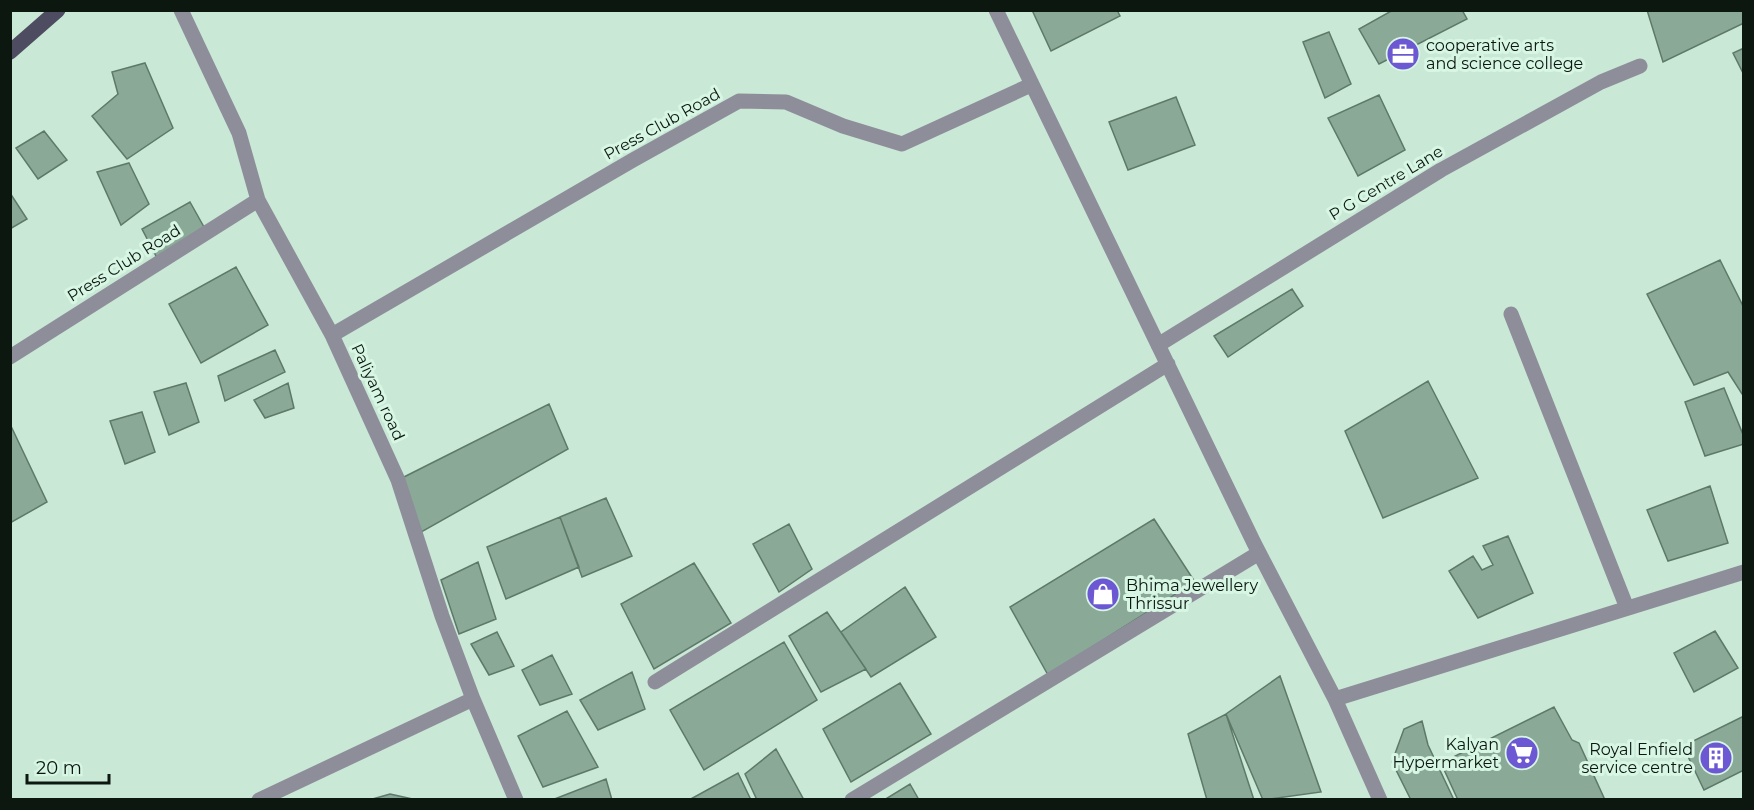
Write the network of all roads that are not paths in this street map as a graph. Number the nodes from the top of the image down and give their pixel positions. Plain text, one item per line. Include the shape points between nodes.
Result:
1 (57, 10) edge
2 (181, 10) edge
3 (996, 10) edge
4 (10, 52) edge
5 (1640, 66) dead end
6 (1031, 85) junction
7 (258, 200) junction
8 (1510, 314) dead end
9 (332, 335) junction
10 (1158, 345) junction
11 (10, 357) edge
12 (1168, 364) junction
13 (1259, 553) junction
14 (1743, 572) edge
15 (1627, 608) junction
16 (655, 682) dead end
17 (473, 699) junction
18 (1335, 699) junction
19 (259, 800) edge
20 (516, 800) edge
21 (852, 800) edge
22 (1380, 800) edge

1 - 4 main road
2 - 7 street, Paliyam road via 239,133
3 - 6 street
5 - 10 street, P G Centre Lane via 1601,82 1441,170
6 - 9 street, Press Club Road via 902,144 843,126 786,102 739,101
6 - 10 street
7 - 9 street, Paliyam road
7 - 11 street, Press Club Road
8 - 15 street
9 - 17 street, Paliyam road via 398,480
10 - 12 street
12 - 13 street
12 - 16 street
13 - 18 street
13 - 21 street
14 - 15 street
15 - 18 street
17 - 19 street
17 - 20 street, Paliyam road
18 - 22 street

